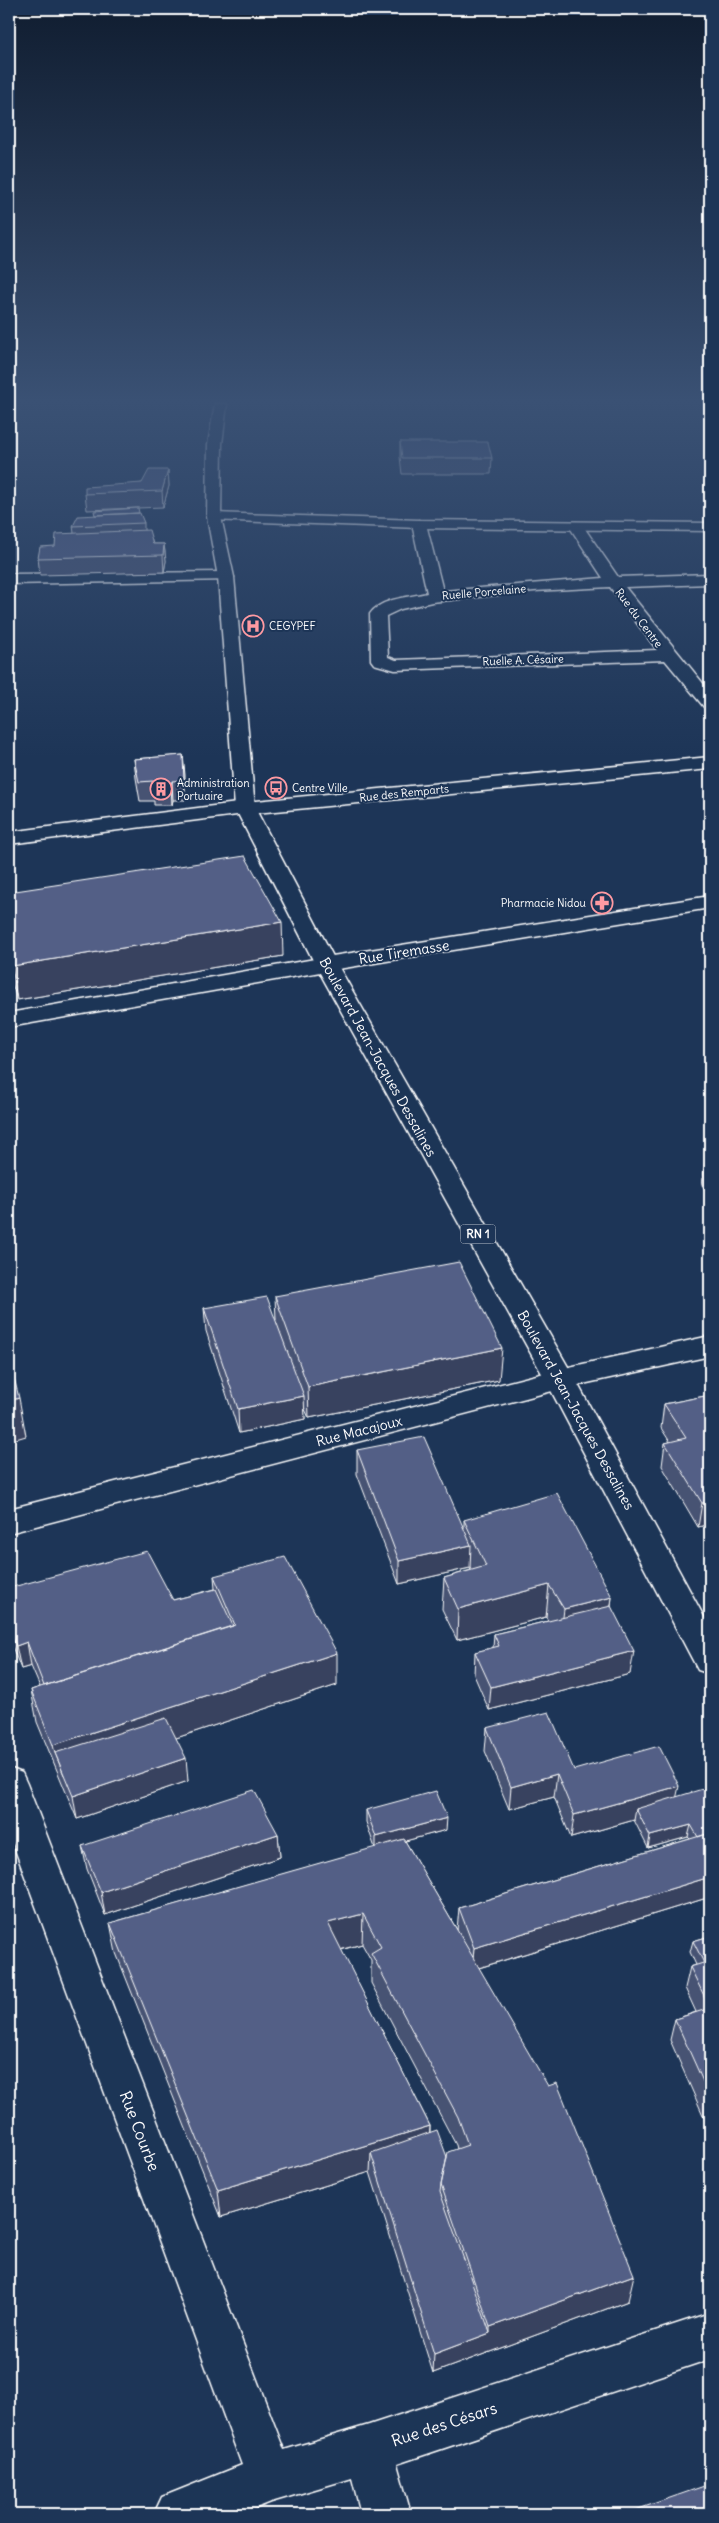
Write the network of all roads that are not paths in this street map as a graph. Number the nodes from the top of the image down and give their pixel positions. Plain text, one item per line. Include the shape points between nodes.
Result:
1 (215, 522) edge
2 (361, 522) edge
3 (419, 524) junction
4 (576, 526) junction
5 (710, 527) edge
6 (226, 577) junction
7 (9, 579) edge
8 (710, 579) edge
9 (612, 581) junction
10 (436, 596) junction
11 (668, 655) junction
12 (380, 660) joint
13 (702, 671) dead end
14 (684, 673) junction
15 (710, 703) edge
16 (710, 763) edge
17 (245, 808) junction
18 (9, 838) edge
19 (710, 902) edge
20 (326, 964) junction
21 (9, 1020) edge
22 (710, 1346) edge
23 (560, 1379) junction
24 (9, 1521) edge
25 (710, 1660) edge
26 (9, 1784) edge
27 (710, 2336) edge
28 (368, 2449) junction
29 (270, 2478) junction
30 (179, 2514) edge
31 (386, 2514) edge

1 - 6 street, Boulevard Jean-Jacques Dessalines / RN 1
2 - 3 street
3 - 4 street
3 - 10 street
4 - 5 street
4 - 9 street, Rue du Centre
6 - 7 street
6 - 17 street, Boulevard Jean-Jacques Dessalines / RN 1
8 - 9 street, Ruelle Porcelaine
9 - 10 street, Ruelle Porcelaine
9 - 11 street, Rue du Centre
10 - 12 street, Ruelle Porcelaine via 380,611
11 - 12 street, Ruelle A. Césaire via 395,665
11 - 14 street, Rue du Centre
13 - 14 street
14 - 15 street, Rue du Centre
16 - 17 street, Rue des Remparts
17 - 18 street, Rue des Remparts
17 - 20 street, Boulevard Jean-Jacques Dessalines / RN 1
19 - 20 street, Rue Tiremasse
20 - 21 street, Rue Tiremasse
20 - 23 street, Boulevard Jean-Jacques Dessalines / RN 1
22 - 23 street, Rue Macajoux
23 - 24 street, Rue Macajoux
23 - 25 street, Boulevard Jean-Jacques Dessalines / RN 1
26 - 29 street, Rue Courbe
27 - 28 street, Rue des Césars
28 - 29 street, Rue des Césars
28 - 31 street
29 - 30 street, Rue des Césars

